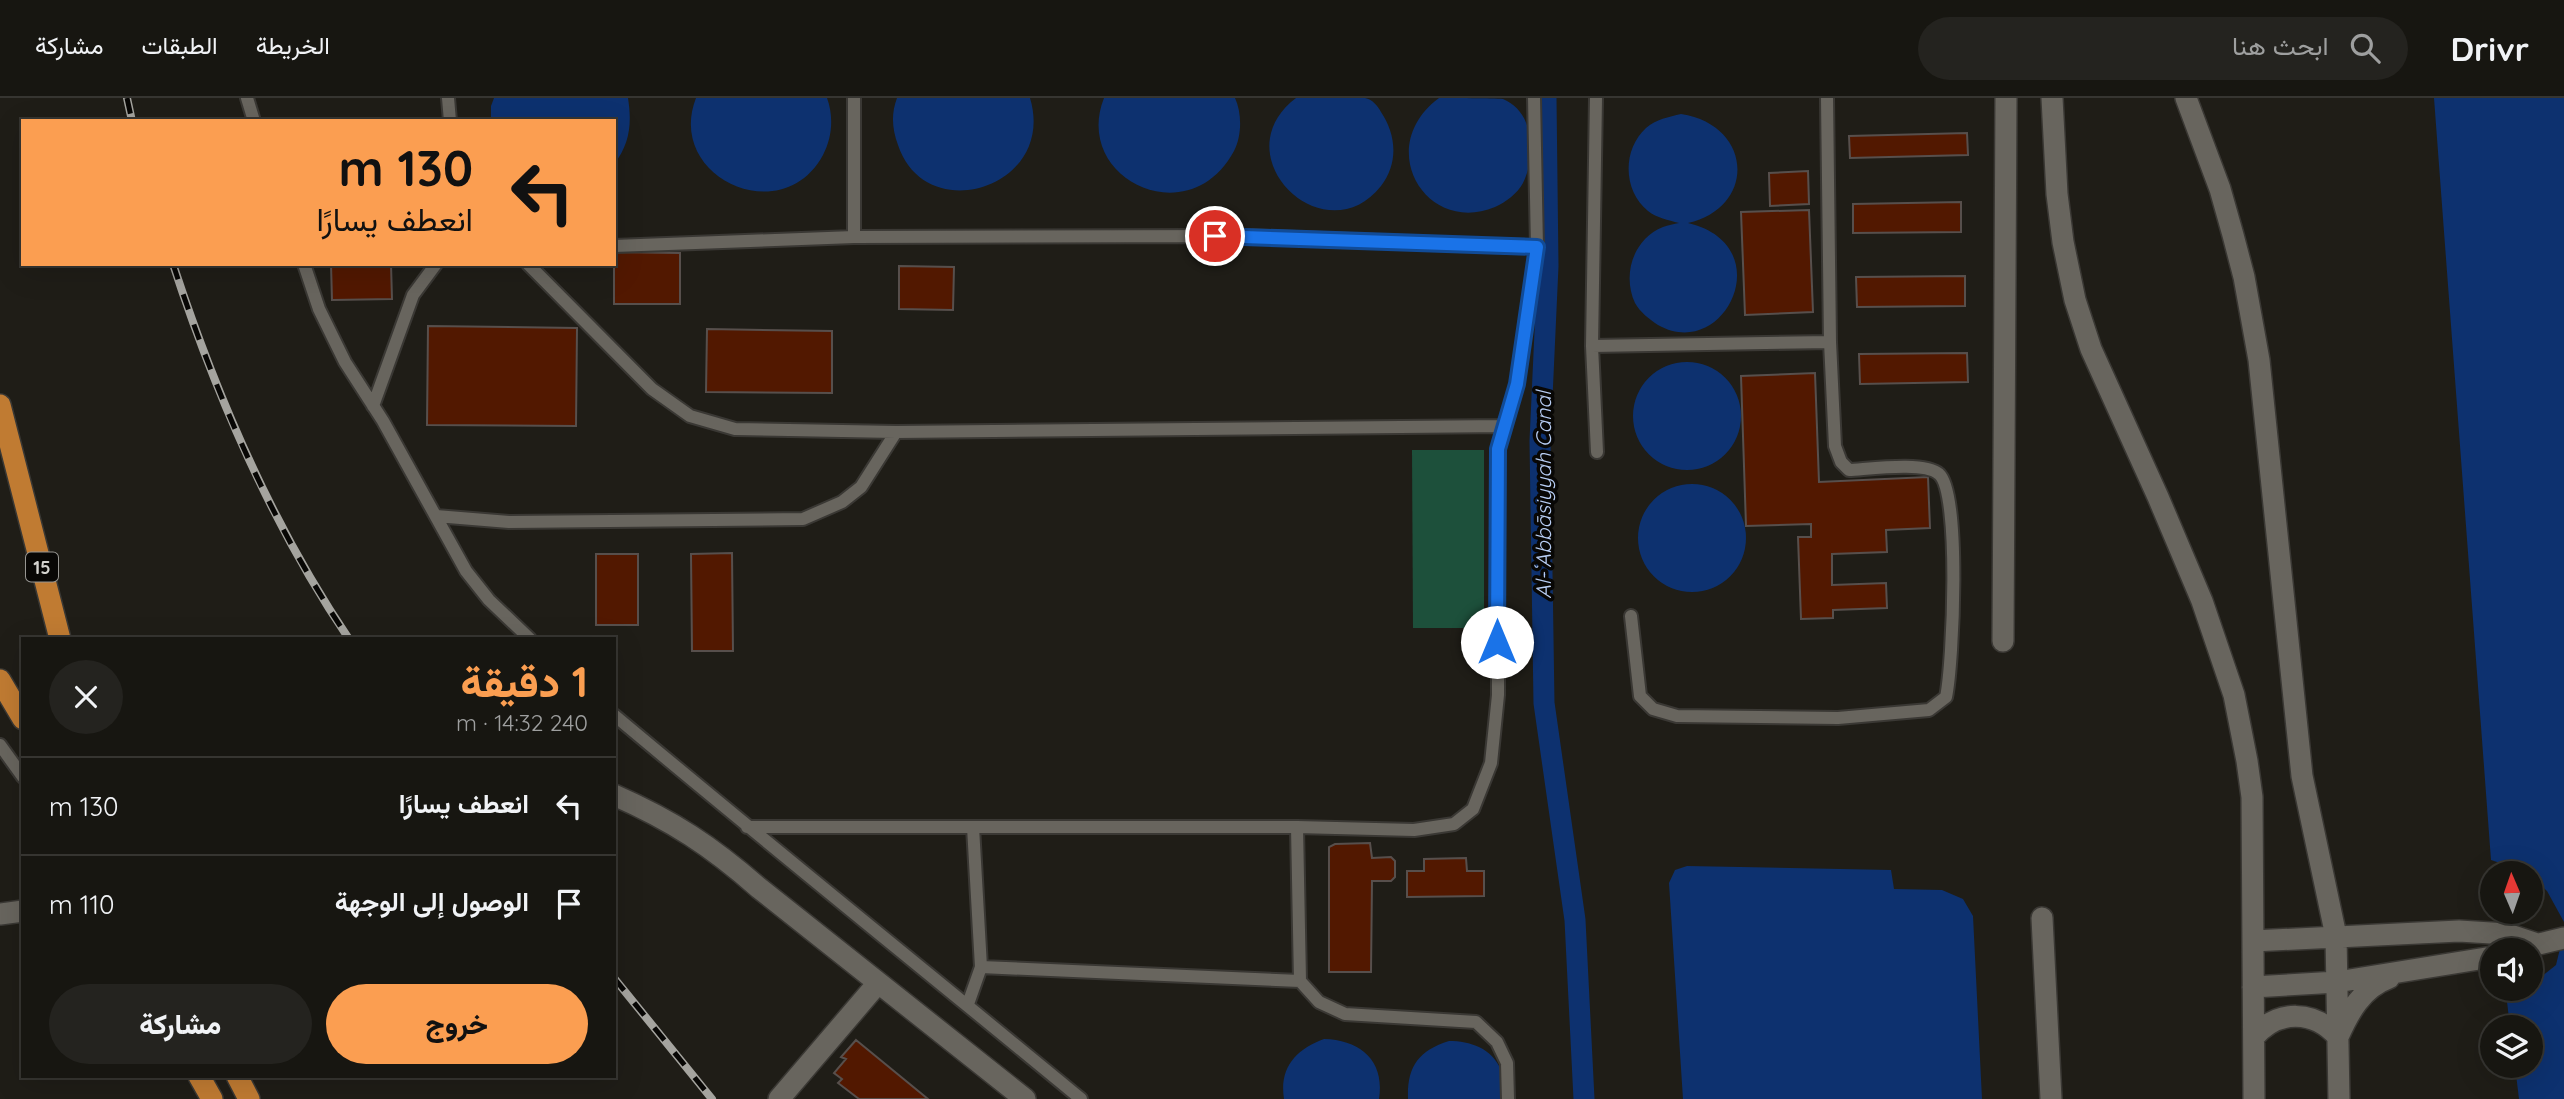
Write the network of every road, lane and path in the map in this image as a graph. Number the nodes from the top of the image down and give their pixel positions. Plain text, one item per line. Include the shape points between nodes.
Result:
1 (247, 98) edge
2 (447, 98) edge
3 (854, 98) edge
4 (1534, 98) edge
5 (1596, 98) edge
6 (1827, 98) edge
7 (2006, 98) edge
8 (2052, 98) edge
9 (2186, 98) edge
10 (253, 119) edge
11 (450, 119) edge
12 (854, 237) junction
13 (616, 246) edge
14 (1537, 247) junction
15 (305, 266) edge
16 (435, 266) edge
17 (530, 266) edge
18 (1830, 342) junction
19 (1592, 346) junction
20 (0, 405) edge
21 (373, 406) junction
22 (1505, 426) junction
23 (896, 432) junction
24 (1597, 452) dead end
25 (436, 516) junction
26 (1631, 617) dead end
27 (59, 637) edge
28 (528, 637) edge
29 (2003, 640) dead end
30 (0, 680) edge
31 (21, 716) edge
32 (616, 717) edge
33 (0, 745) edge
34 (21, 774) edge
35 (616, 795) edge
36 (747, 827) junction
37 (973, 827) junction
38 (1297, 827) junction
39 (21, 911) edge
40 (0, 914) edge
41 (2042, 918) dead end
42 (2336, 936) junction
43 (2513, 938) edge
44 (2561, 938) edge
45 (2253, 940) junction
46 (2543, 942) edge
47 (2480, 959) edge
48 (981, 967) junction
49 (2408, 972) junction
50 (1300, 981) junction
51 (2337, 982) junction
52 (878, 983) junction
53 (2253, 988) junction
54 (968, 1004) junction
55 (2253, 1037) junction
56 (2338, 1037) junction
57 (200, 1078) edge
58 (238, 1078) edge
59 (212, 1099) edge
60 (249, 1099) edge
61 (779, 1099) edge
62 (1025, 1099) edge
63 (1081, 1099) edge
64 (1508, 1099) edge
65 (2051, 1099) edge
66 (2254, 1099) edge
67 (2339, 1099) edge

1 - 10 lane
2 - 11 lane
3 - 12 lane
4 - 14 lane
5 - 19 lane
6 - 18 lane
7 - 29 main road
8 - 45 main road via 2057,194 2075,300 2091,349 2202,601 2234,695 2252,797
9 - 42 main road via 2220,189 2255,333 2302,776
12 - 13 lane
12 - 14 lane via 1242,236
14 - 22 lane via 1517,384
15 - 21 lane via 319,309
16 - 21 lane via 413,295
17 - 23 lane via 652,389 690,416 735,429
18 - 19 lane
18 - 26 lane via 1835,446 1841,463 1849,470 1920,467 1938,473 1946,485 1954,565 1946,697 1929,710 1838,718 1677,716 1653,709 1640,696
19 - 24 lane
20 - 27 highway, 15
21 - 25 lane
22 - 23 lane
22 - 38 lane via 1498,449 1497,484 1498,695 1492,763 1473,810 1454,824 1414,830
23 - 25 lane via 861,487 842,502 803,519 509,522
25 - 28 lane via 489,600
30 - 31 highway
32 - 36 lane
33 - 34 lane
35 - 52 main road via 675,824 718,853
36 - 37 lane
36 - 54 lane
37 - 38 lane
37 - 48 lane
38 - 50 lane
39 - 40 main road
41 - 65 main road
42 - 43 main road via 2459,931
42 - 45 main road
42 - 51 main road
44 - 46 main road
45 - 53 main road
47 - 49 main road
48 - 50 lane
48 - 54 lane
49 - 51 main road
49 - 56 main road via 2384,979 2363,993
50 - 64 lane via 1318,1002 1345,1014 1476,1023 1497,1042 1507,1063
51 - 53 main road
51 - 56 main road
52 - 61 main road
52 - 62 main road
53 - 55 main road
54 - 63 lane
55 - 56 main road via 2272,1021 2296,1015 2320,1021
55 - 66 main road
56 - 67 main road
57 - 59 highway
58 - 60 highway

